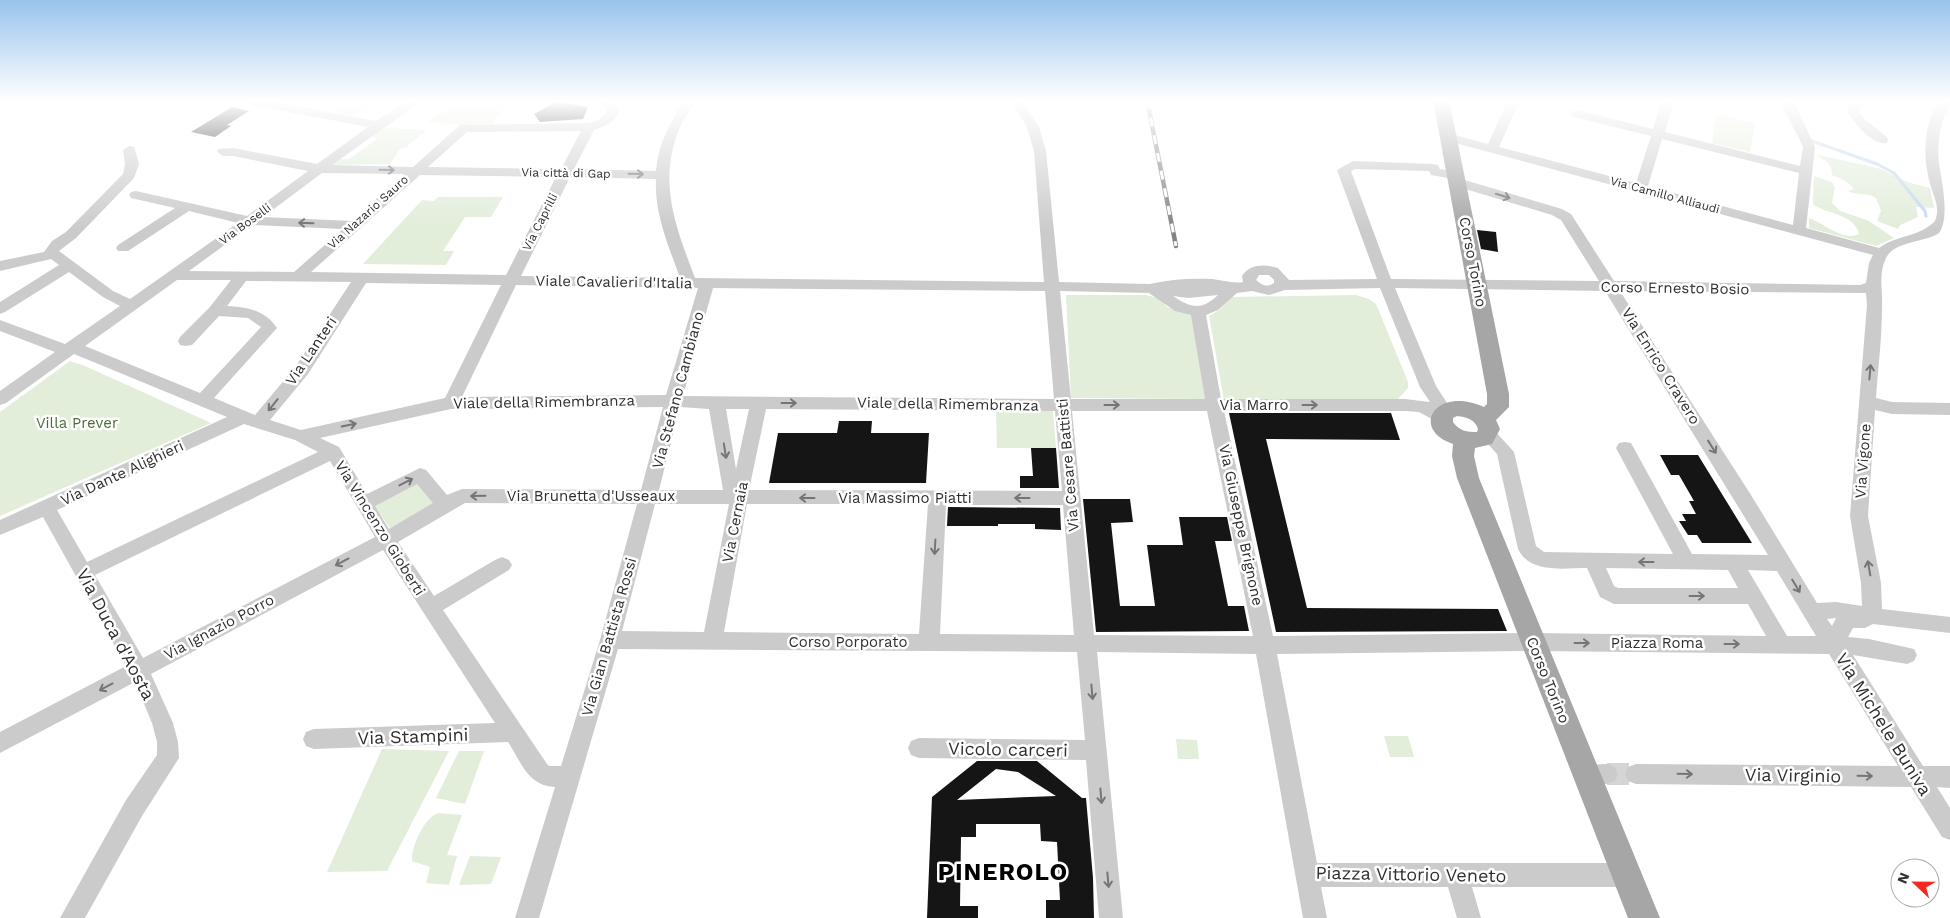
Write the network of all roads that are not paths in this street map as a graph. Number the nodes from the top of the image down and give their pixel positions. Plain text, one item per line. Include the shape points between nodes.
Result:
1 (354, 143) edge
2 (446, 143) edge
3 (581, 143) edge
4 (671, 143) edge
5 (1038, 143) edge
6 (1449, 143) edge
7 (1471, 143) edge
8 (1494, 143) edge
9 (1655, 143) edge
10 (1696, 143) edge
11 (1807, 143) edge
12 (1931, 143) edge
13 (1492, 148) junction
14 (129, 150) dead end
15 (223, 152) dead end
16 (320, 169) junction
17 (414, 170) junction
18 (1806, 171) junction
19 (566, 173) junction
20 (662, 175) junction
21 (1456, 178) junction
22 (1641, 188) junction
23 (136, 195) dead end
24 (185, 208) junction
25 (249, 221) junction
26 (355, 224) junction
27 (1799, 231) junction
28 (123, 248) dead end
29 (1882, 253) junction
30 (54, 254) junction
31 (70, 265) junction
32 (0, 266) edge
33 (174, 275) junction
34 (242, 276) junction
35 (296, 277) junction
36 (361, 278) junction
37 (511, 280) junction
38 (689, 283) junction
39 (707, 283) junction
40 (1386, 284) junction
41 (1478, 284) junction
42 (1053, 286) junction
43 (1254, 286) joint
44 (1612, 287) junction
45 (1152, 288) junction
46 (1233, 288) junction
47 (1866, 288) junction
48 (131, 306) junction
49 (0, 309) edge
50 (215, 310) junction
51 (1199, 315) junction
52 (0, 325) edge
53 (186, 341) dead end
54 (70, 349) junction
55 (0, 399) edge
56 (202, 401) junction
57 (673, 401) junction
58 (759, 402) junction
59 (1867, 402) junction
60 (452, 403) junction
61 (717, 403) junction
62 (1064, 405) junction
63 (1216, 405) junction
64 (1950, 409) edge
65 (1443, 415) junction
66 (251, 420) junction
67 (1479, 431) junction
68 (301, 436) junction
69 (1625, 448) dead end
70 (333, 452) junction
71 (649, 496) junction
72 (739, 498) junction
73 (937, 498) junction
74 (1071, 498) junction
75 (363, 504) junction
76 (445, 505) junction
77 (47, 508) junction
78 (0, 528) edge
79 (386, 540) junction
80 (1594, 562) junction
81 (1687, 562) junction
82 (1734, 563) junction
83 (1783, 563) junction
84 (502, 565) dead end
85 (84, 572) junction
86 (1752, 596) junction
87 (430, 608) junction
88 (1814, 616) junction
89 (1872, 616) junction
90 (1843, 624) junction
91 (1950, 625) edge
92 (610, 640) junction
93 (712, 641) junction
94 (929, 642) junction
95 (1533, 642) junction
96 (1086, 644) junction
97 (1781, 644) junction
98 (1265, 645) junction
99 (1835, 645) junction
100 (1907, 656) dead end
101 (139, 670) junction
102 (513, 732) junction
103 (314, 739) dead end
104 (0, 743) edge
105 (919, 748) dead end
106 (1097, 750) junction
107 (1636, 774) tunnel mouth
108 (568, 776) junction
109 (1918, 777) junction
110 (1950, 777) edge
111 (1950, 829) edge
112 (1307, 875) junction
113 (1457, 875) junction
114 (1627, 875) junction
115 (72, 918) edge
116 (528, 918) edge
117 (1111, 918) edge
118 (1315, 918) edge
119 (1469, 918) edge
120 (1644, 918) edge

1 - 16 street, Via Boselli
2 - 17 street, Via Nazario Sauro
3 - 19 street, Via Caprilli
4 - 20 street
5 - 42 street, Via Cesare Battisti
6 - 21 main road, Corso Torino
7 - 13 street, Via Camillo Alliaudi
8 - 13 street
9 - 22 street
10 - 18 street
11 - 18 street via 1809,155
12 - 29 street via 1930,150 1944,203 1942,220 1931,232 1891,246
13 - 22 street, Via Camillo Alliaudi
14 - 30 street via 132,164 129,175 71,235 58,244 52,252
15 - 16 street, Via città di Gap
16 -> 17 street, Via città di Gap
16 - 25 street, Via Boselli
17 - 19 street, Via città di Gap
17 - 26 street, Via Nazario Sauro
18 - 27 street
19 -> 20 street, Via città di Gap
19 - 37 street, Via Caprilli
20 - 38 street via 664,209
21 - 40 street, Via Enrico Cravero via 1428,167 1353,165 1344,170
21 - 41 main road, Corso Torino
21 -> 44 street, Via Enrico Cravero via 1562,214
22 - 27 street, Via Camillo Alliaudi
23 - 24 street
24 - 25 street
24 - 28 street
26 -> 25 street
25 - 33 street, Via Boselli
26 - 35 street, Via Nazario Sauro
27 - 29 street, Via Camillo Alliaudi
29 - 47 street, Via Vigone
30 - 31 street
30 - 32 street
31 - 48 street via 108,294
31 - 49 street
33 - 34 street, Viale Cavalieri d'Italia
33 - 48 street, Via Boselli
34 - 35 street, Viale Cavalieri d'Italia
34 - 50 street
35 - 36 street, Viale Cavalieri d'Italia
36 - 37 street, Viale Cavalieri d'Italia
36 -> 66 street, Via Lanteri via 302,370
37 - 38 street, Viale Cavalieri d'Italia
37 - 60 street, Via Caprilli
38 - 39 street, Viale Cavalieri d'Italia
39 - 42 street, Viale Cavalieri d'Italia
39 - 57 street, Via Stefano Cambiano
40 - 41 street, Corso Ernesto Bosio
40 - 43 street, Corso Ernesto Bosio via 1282,286 1282,279 1276,273 1259,270 1249,276
40 - 65 street
41 - 44 street, Corso Ernesto Bosio
41 - 67 main road, Corso Torino via 1498,394 1498,407
42 - 45 street, Viale Cavalieri d'Italia
42 - 62 street, Via Cesare Battisti
43 - 46 street, Viale Cavalieri d'Italia
44 - 47 street, Corso Ernesto Bosio
44 -> 83 street, Via Enrico Cravero
45 - 46 street, Viale Cavalieri d'Italia via 1191,282
45 - 51 street via 1180,307
46 - 51 street
59 -> 47 street, Via Vigone via 1875,305
48 - 54 street, Via Boselli
50 - 53 street
50 - 56 street via 256,315 265,320 269,328
51 - 63 street, Via Giuseppe Brignone
52 - 54 street
54 - 55 street
54 - 56 street
56 - 66 street
57 - 60 street, Viale della Rimembranza
57 - 61 street, Viale della Rimembranza
57 - 71 street, Via Stefano Cambiano
58 - 61 street, Viale della Rimembranza
58 -> 62 street, Viale della Rimembranza
58 - 72 street, Via Cernaia
59 - 64 street via 1892,408
89 -> 59 street, Via Vigone via 1871,583 1859,516
68 -> 60 street, Viale della Rimembranza
61 -> 72 street via 730,487
62 -> 63 street, Via Marro
62 - 74 street, Via Cesare Battisti
63 -> 65 street, Via Marro via 1411,405
63 - 98 street, Via Giuseppe Brignone
65 - 67 main road via 1445,429 1450,434
65 - 67 main road via 1450,409 1472,411
66 - 68 street
66 - 77 street, Via Dante Alighieri
67 - 80 street via 1505,452 1527,549 1533,556 1544,560
67 - 95 main road, Corso Torino via 1463,456 1468,478
68 - 70 street, Via Vincenzo Gioberti
69 - 81 street
70 - 75 street, Via Vincenzo Gioberti
70 - 85 street
71 - 72 street, Via Brunetta d'Usseaux
71 -> 76 street, Via Brunetta d'Usseaux via 462,496
71 - 92 street, Via Gian Battista Rossi
73 -> 72 street, Via Massimo Piatti
72 - 93 street, Via Cernaia
74 -> 73 street, Via Massimo Piatti
73 -> 94 street
74 - 96 street, Via Cesare Battisti
75 -> 76 street via 420,475
75 - 79 street, Via Vincenzo Gioberti
76 - 79 street, Via Brunetta d'Usseaux
77 - 78 street, Via Dante Alighieri
77 - 85 street, Via Duca d'Aosta
79 - 87 street, Via Vincenzo Gioberti
79 -> 101 street, Via Ignazio Porro
81 -> 80 street
80 -> 86 street via 1607,591 1614,596
81 - 82 street
82 - 83 street
82 - 86 street
83 -> 88 street, Via Enrico Cravero
84 - 87 street, Via Vincenzo Gioberti
85 - 101 street, Via Duca d'Aosta
86 - 97 street
87 - 102 street, Via Vincenzo Gioberti
88 - 89 street via 1819,611 1836,610
88 - 90 street
88 - 99 street, Via Michele Buniva
89 - 90 street via 1864,620 1848,619
89 - 91 street
90 - 99 street via 1837,632 1838,643
92 - 93 street, Corso Porporato
92 - 108 street, Via Gian Battista Rossi
93 - 94 street, Corso Porporato
94 - 96 street, Corso Porporato
95 -> 97 street, Piazza Roma
95 - 98 street
95 - 114 main road, Corso Torino via 1596,775
96 - 98 street
96 -> 106 street
97 - 99 street, Piazza Roma
98 - 112 street, Piazza Vittorio Veneto
99 - 100 street, Via Michele Buniva
99 - 109 street, Via Michele Buniva
101 -> 104 street, Via Ignazio Porro
101 - 115 street, Via Duca d'Aosta via 166,730 170,749 168,758 134,808
102 - 103 street, Via Stampini
102 - 108 street, Via Vincenzo Gioberti via 545,776
105 - 106 street, Vicolo carceri
106 -> 117 street
107 -> 109 street, Via Virginio
108 - 116 street, Via Gian Battista Rossi
109 - 110 street, Via Virginio
109 - 111 street, Via Michele Buniva
112 - 113 street, Piazza Vittorio Veneto
112 - 118 street
113 - 114 street, Piazza Vittorio Veneto
113 - 119 street
114 - 120 main road, Corso Torino

